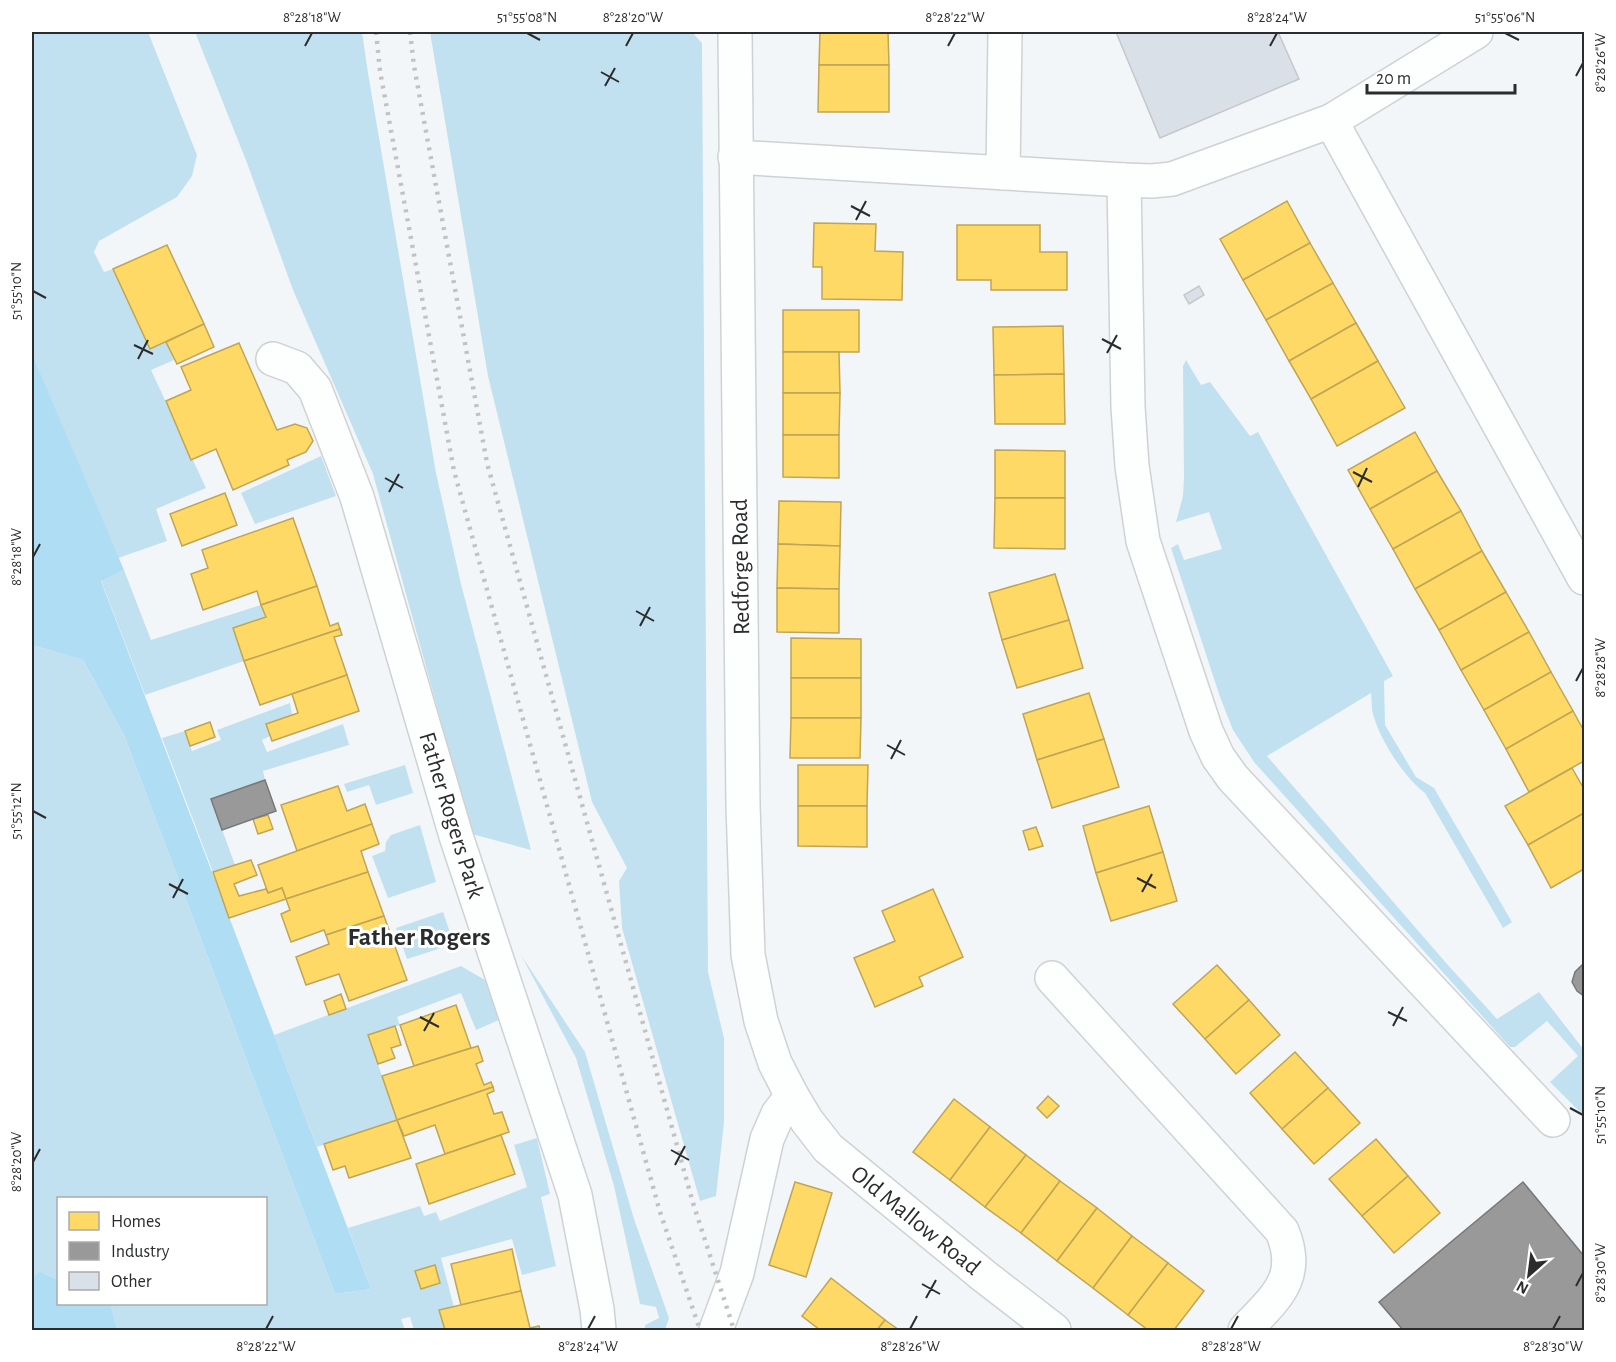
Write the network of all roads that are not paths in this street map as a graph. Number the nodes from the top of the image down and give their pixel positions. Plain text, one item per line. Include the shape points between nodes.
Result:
1 (735, 32) edge
2 (1005, 32) edge
3 (1476, 32) edge
4 (1331, 121) junction
5 (735, 157) junction
6 (1003, 173) junction
7 (1124, 180) junction
8 (273, 359) dead end
9 (1584, 578) edge
10 (1052, 978) dead end
11 (792, 1096) junction
12 (1553, 1120) dead end
13 (599, 1330) edge
14 (716, 1330) edge
15 (1054, 1330) edge
16 (1245, 1330) edge

1 - 5 street, Redforge Road
2 - 6 street
3 - 4 street
4 - 7 street via 1172,179
4 - 9 street
5 - 6 street
5 - 11 street, Redforge Road via 748,955 761,1021 775,1063
6 - 7 street
7 - 12 street via 1127,395 1143,541 1218,757 1233,778
8 - 13 street, Father Rogers Park via 297,368 315,389 357,497 456,836 575,1195
10 - 16 street via 1282,1231 1290,1257 1286,1283
11 - 14 street via 778,1114 767,1139 737,1273
11 - 15 street, Old Mallow Road via 828,1148

